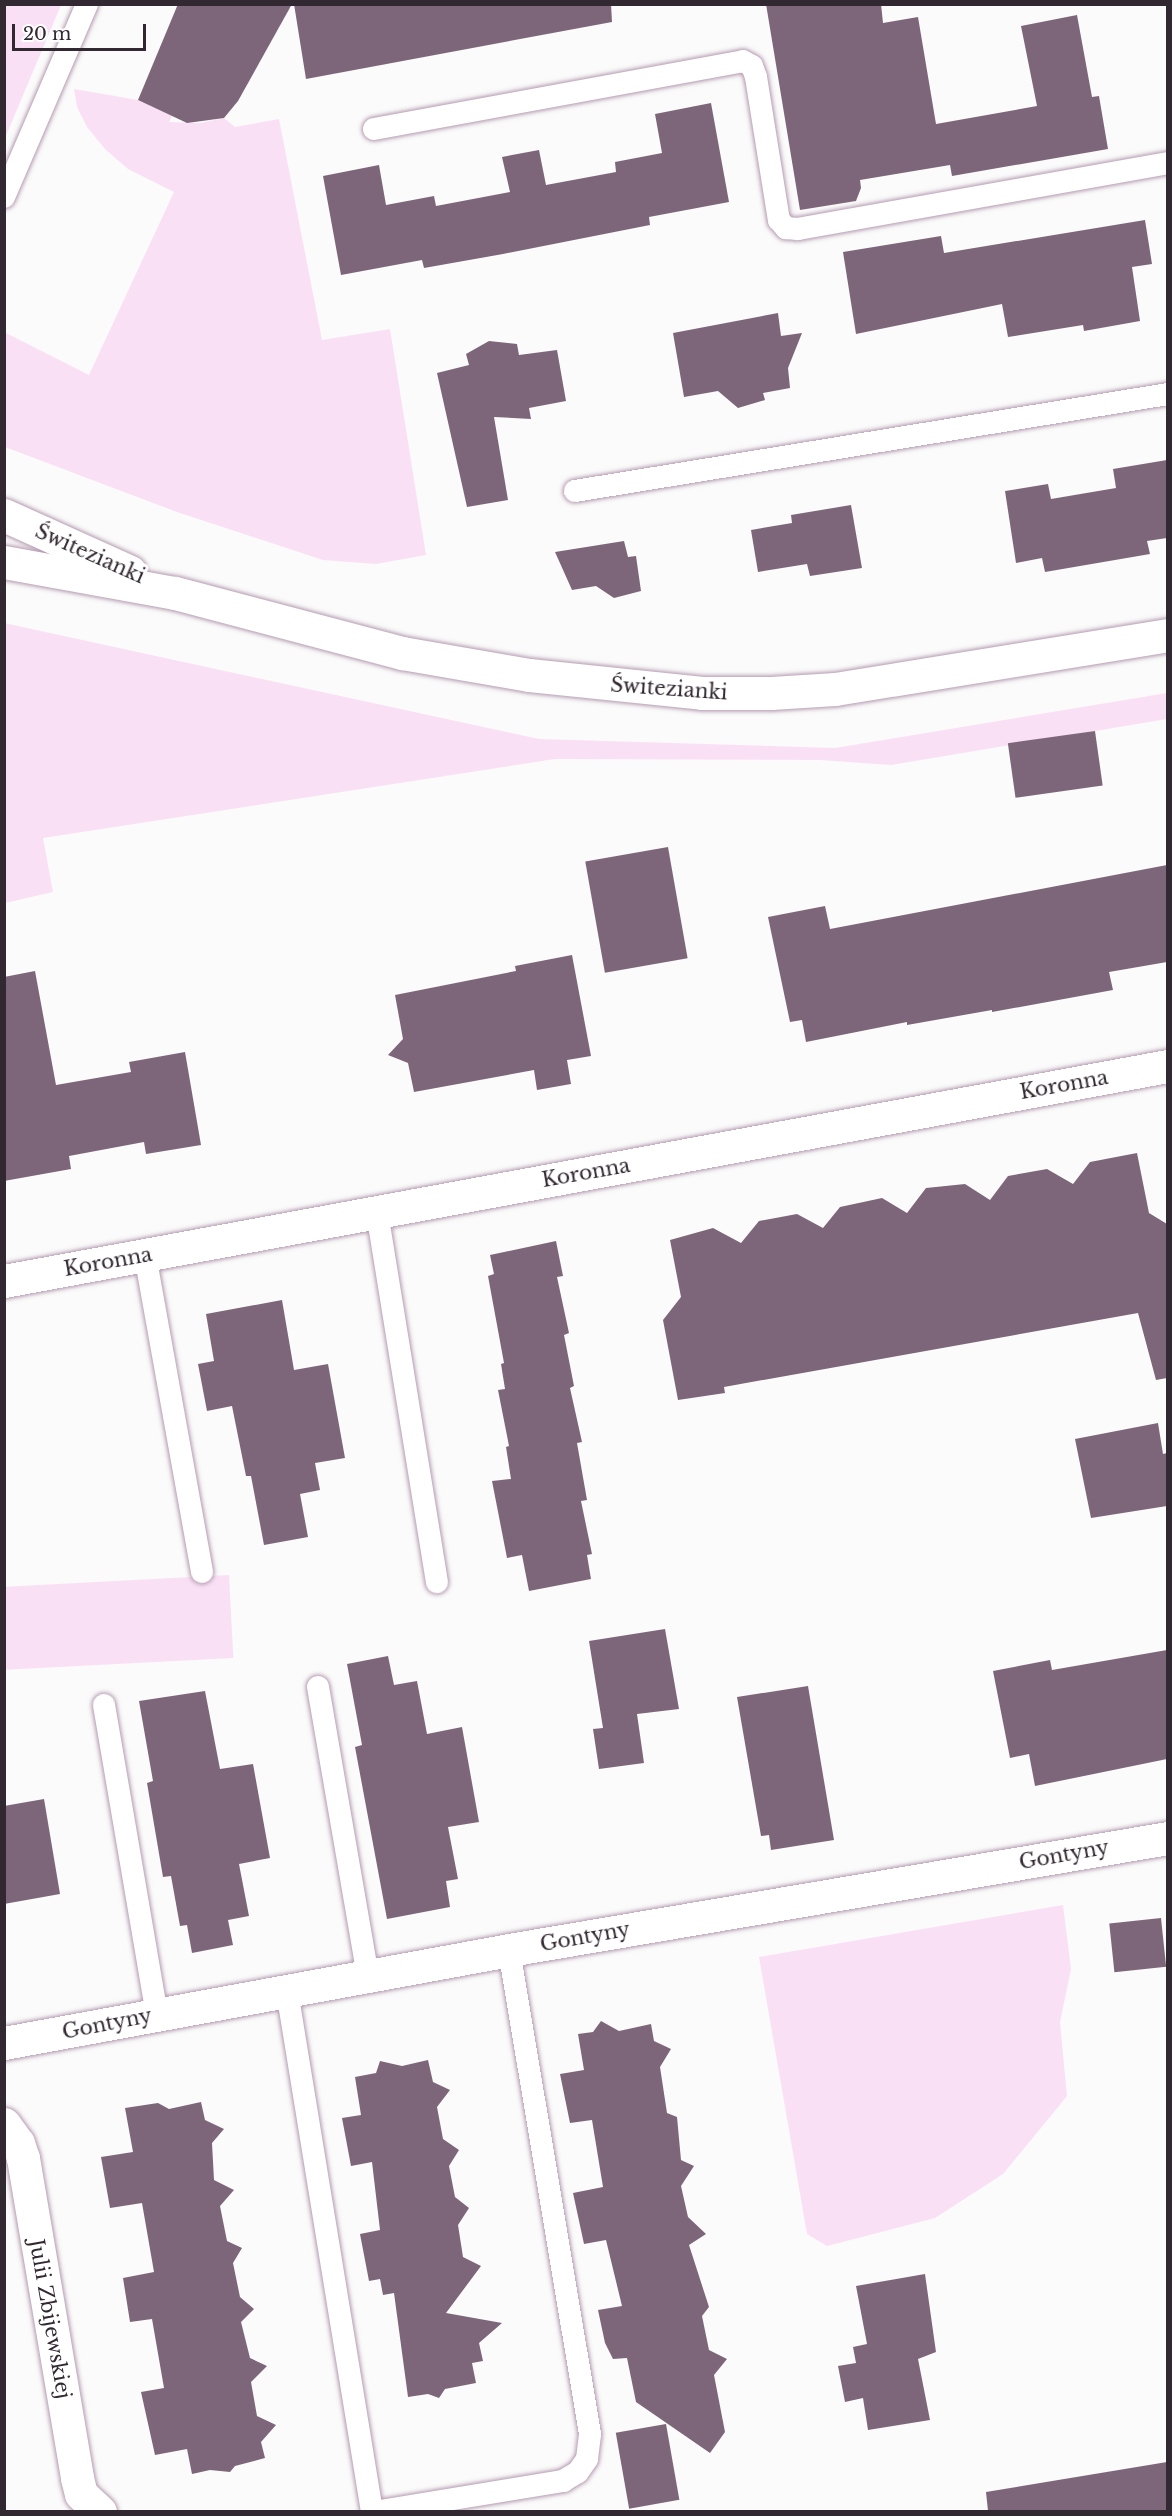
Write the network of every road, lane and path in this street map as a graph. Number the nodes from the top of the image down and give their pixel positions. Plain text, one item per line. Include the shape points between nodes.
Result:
1 (87, 4) edge
2 (374, 129) dead end
3 (1167, 163) edge
4 (4, 197) edge
5 (1167, 394) edge
6 (575, 491) dead end
7 (4, 515) edge
8 (4, 562) edge
9 (176, 593) junction
10 (1167, 635) edge
11 (1167, 1066) edge
12 (377, 1212) junction
13 (145, 1255) junction
14 (4, 1281) edge
15 (202, 1572) dead end
16 (437, 1582) dead end
17 (318, 1687) dead end
18 (104, 1706) dead end
19 (1167, 1838) edge
20 (509, 1950) junction
21 (368, 1976) junction
22 (287, 1991) junction
23 (157, 2014) junction
24 (4, 2043) edge
25 (4, 2124) edge
26 (100, 2511) edge
27 (373, 2511) edge

1 - 4 lane
2 - 3 lane via 743,61 752,66 756,77 779,220 786,228 798,229
5 - 6 lane
7 - 9 street, Świtezianki
8 - 9 street, Świtezianki
9 - 10 street, Świtezianki via 402,653 529,675 702,693 835,689
11 - 12 street, Koronna
12 - 13 street, Koronna
12 - 16 lane
13 - 14 street, Koronna
13 - 15 lane
17 - 21 lane
18 - 23 lane
19 - 20 street, Gontyny
20 - 21 street, Gontyny
20 - 27 lane via 590,2434 587,2459 578,2472 563,2481
21 - 22 street, Gontyny
22 - 23 street, Gontyny
22 - 27 lane
23 - 24 street, Gontyny
25 - 26 street, Julii Zbijewskiej via 23,2158 77,2478 81,2493

